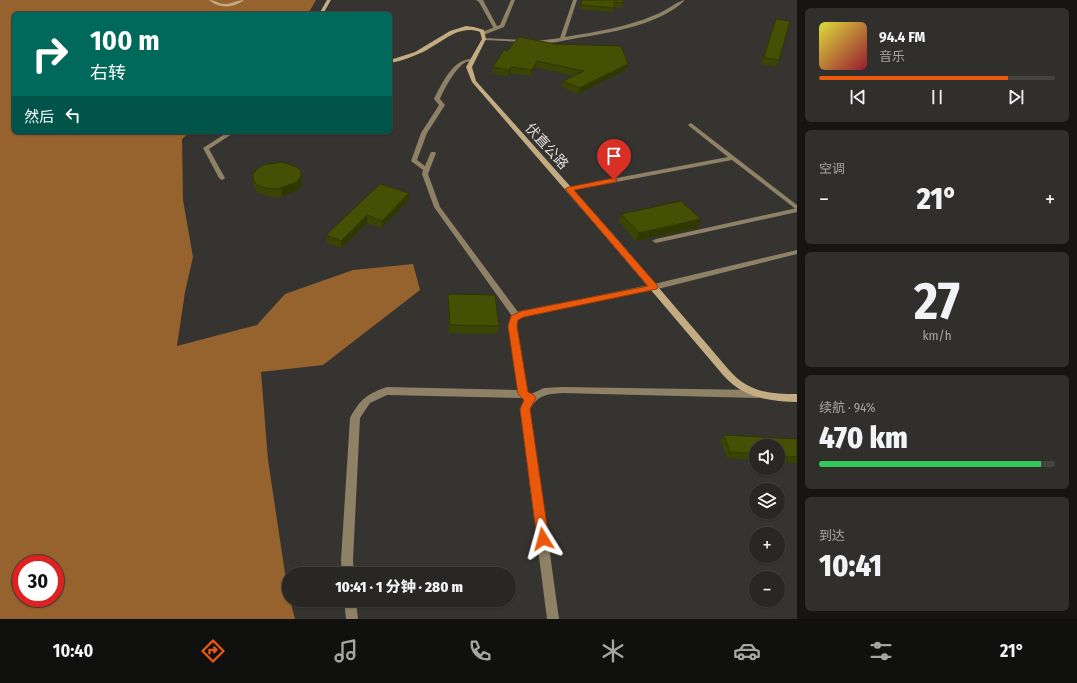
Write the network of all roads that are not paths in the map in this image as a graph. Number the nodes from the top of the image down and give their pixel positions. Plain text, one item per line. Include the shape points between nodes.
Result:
1 (211, 0) edge
2 (242, 0) edge
3 (329, 0) edge
4 (478, 0) edge
5 (513, 0) edge
6 (575, 0) edge
7 (683, 0) edge
8 (322, 12) edge
9 (496, 28) junction
10 (484, 36) junction
11 (562, 39) junction
12 (473, 60) junction
13 (392, 61) edge
14 (691, 125) dead end
15 (229, 134) edge
16 (433, 153) dead end
17 (733, 158) junction
18 (427, 170) junction
19 (222, 178) dead end
20 (569, 189) junction
21 (797, 209) edge
22 (656, 241) edge
23 (797, 252) edge
24 (654, 287) junction
25 (517, 316) junction
26 (757, 394) junction
27 (527, 396) junction
28 (797, 398) edge
29 (348, 567) edge
30 (351, 607) edge
31 (352, 619) edge
32 (553, 619) edge

1 - 2 main road via 218,5 231,5
3 - 8 main road
4 - 9 street
5 - 9 street via 502,26
6 - 11 street
7 - 11 street via 678,6 657,16 612,30
9 - 10 street
10 - 11 street via 546,42
10 - 12 main road, 伏直公路
10 - 13 main road via 474,28 459,28 427,48
12 - 18 street via 464,61 458,66 437,99 442,105 424,133 414,161
12 - 20 main road, 伏直公路 via 469,66 474,81
14 - 17 street
15 - 19 street via 206,148
16 - 18 street
17 - 20 street
17 - 21 street
18 - 25 street via 425,174 437,207
20 - 24 main road, 伏直公路
21 - 22 street
23 - 24 street
24 - 25 street
24 - 26 main road, 伏直公路 via 738,384
25 - 27 street via 512,326
26 - 27 street via 562,390 541,391
26 - 28 main road, 伏直公路
27 - 29 street via 387,391 372,396 361,405 355,418
27 - 32 street via 525,409
30 - 31 street

